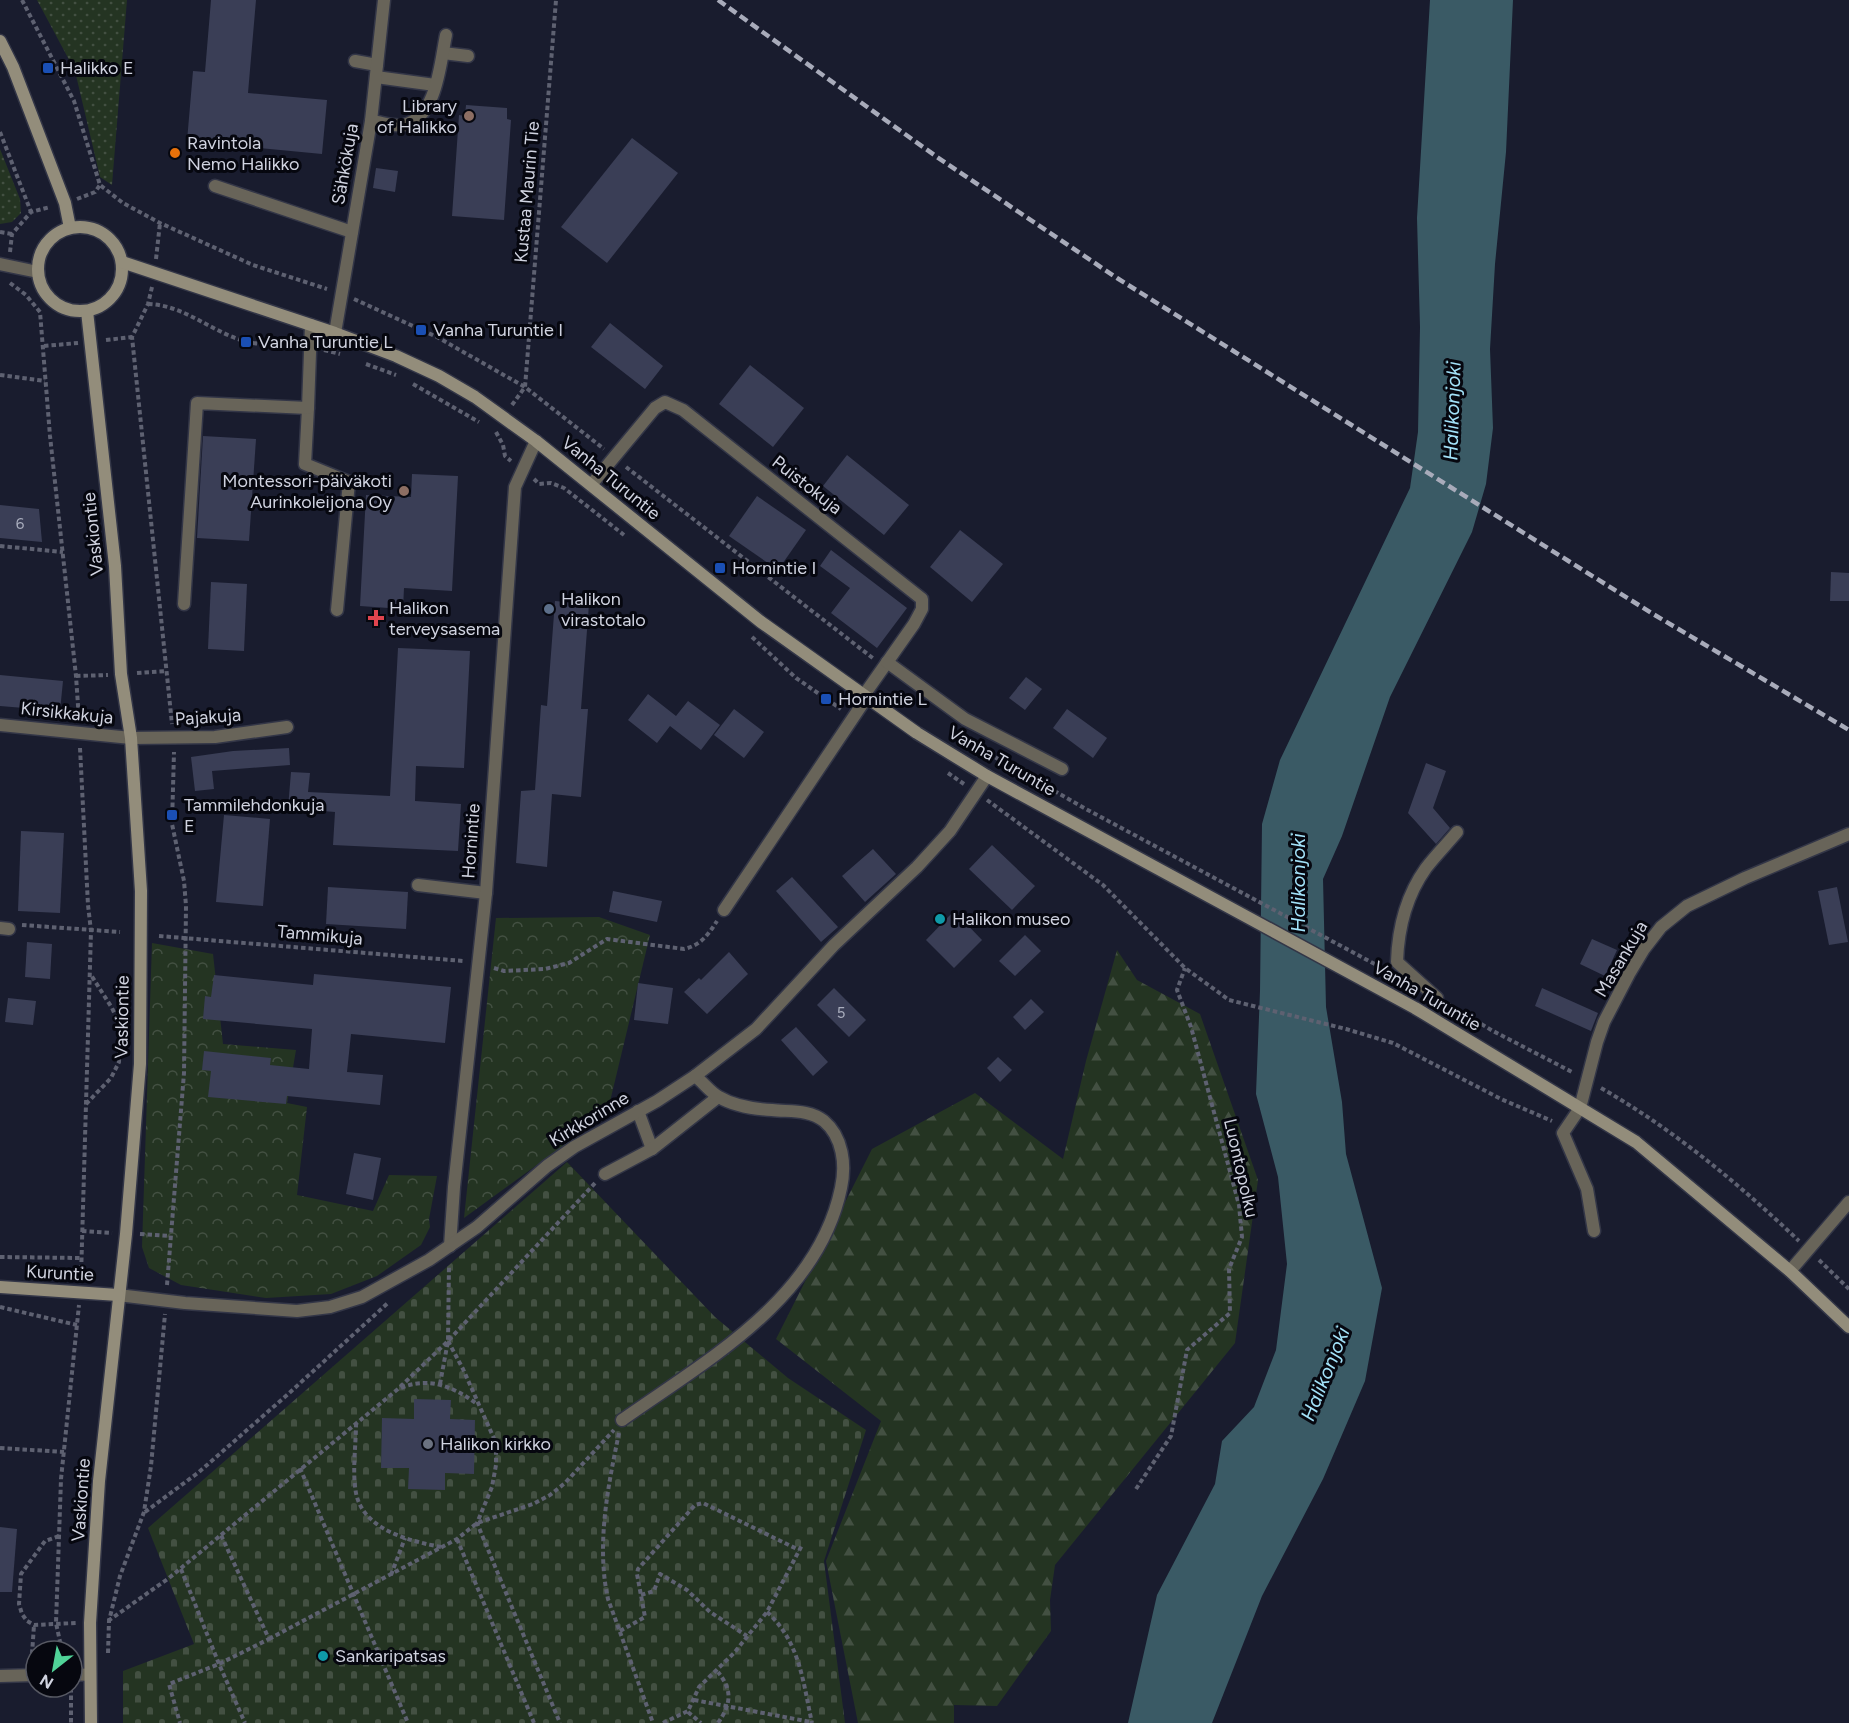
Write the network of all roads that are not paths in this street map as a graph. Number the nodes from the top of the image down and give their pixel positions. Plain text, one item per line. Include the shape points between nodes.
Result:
1 (384, 0) edge
2 (446, 35) dead end
3 (0, 41) edge
4 (443, 52) junction
5 (468, 56) dead end
6 (355, 61) dead end
7 (376, 71) junction
8 (435, 85) junction
9 (371, 121) junction
10 (215, 186) dead end
11 (70, 228) junction
12 (352, 232) junction
13 (122, 262) junction
14 (4, 265) edge
15 (38, 272) junction
16 (87, 312) junction
17 (310, 325) junction
18 (335, 333) junction
19 (308, 408) junction
20 (536, 441) junction
21 (591, 485) junction
22 (184, 603) dead end
23 (337, 610) dead end
24 (885, 664) junction
25 (866, 696) junction
26 (0, 725) edge
27 (287, 727) dead end
28 (131, 738) junction
29 (1062, 769) dead end
30 (987, 776) junction
31 (1457, 832) dead end
32 (1849, 834) edge
33 (418, 885) dead end
34 (486, 893) junction
35 (724, 910) road end
36 (1437, 998) dead end
37 (695, 1076) junction
38 (718, 1096) junction
39 (1580, 1108) junction
40 (638, 1111) junction
41 (652, 1149) junction
42 (605, 1174) road end
43 (1849, 1202) edge
44 (1594, 1231) dead end
45 (450, 1246) junction
46 (1790, 1271) junction
47 (0, 1287) edge
48 (118, 1295) junction
49 (1849, 1327) edge
50 (622, 1420) road end
51 (24, 1675) edge
52 (84, 1675) edge
53 (90, 1675) junction
54 (0, 1676) edge
55 (90, 1723) edge

1 - 7 street, Sähkökuja
2 - 4 street
3 - 11 street via 65,203
4 - 5 street
4 - 8 street
6 - 7 street
7 - 8 street
7 - 9 street, Sähkökuja
8 - 9 street via 430,104 417,120 402,126
9 - 12 street, Sähkökuja
10 - 12 street
11 - 13 street via 82,227 104,234 113,242
11 - 15 street via 45,245
12 - 18 street, Sähkökuja
13 - 16 street via 123,273 115,293 108,302
13 - 17 street, Vanha Turuntie
14 - 15 street
15 - 16 street via 40,284 55,304
16 - 28 street, Vaskiontie via 115,566 121,674
17 - 18 street, Vanha Turuntie
17 - 19 street
18 - 20 street, Vanha Turuntie via 439,376
19 - 22 street via 197,404
19 - 23 street via 305,464 349,482
20 - 21 street, Vanha Turuntie
20 - 34 street, Hornintie via 515,487
21 - 24 street, Puistokuja via 655,408 665,402 683,410 922,599 922,609
21 - 25 street, Vanha Turuntie via 761,622
24 - 25 street, Puistokuja
24 - 29 street via 965,718
25 - 30 street, Vanha Turuntie
25 - 35 street, Puistokuja
26 - 28 street, Kirsikkakuja
27 - 28 street, Pajakuja via 215,737
28 - 48 street, Vaskiontie via 141,891 140,1064
30 - 37 street, Kirkkorinne via 950,831 917,867 834,945 756,1029
30 - 39 street, Vanha Turuntie via 1415,1008
31 - 36 street via 1425,869 1403,911 1398,941 1397,962
32 - 39 street, Masankuja via 1687,906 1661,927 1629,974 1604,1022
33 - 34 street
34 - 45 street, Hornintie
37 - 38 street
37 - 40 street, Kirkkorinne
38 - 41 street
38 - 50 street via 748,1107 809,1113 823,1120 834,1132 843,1157 839,1198 819,1248 782,1296 720,1351
39 - 44 street via 1563,1133 1587,1189
39 - 46 street, Vanha Turuntie via 1636,1142
40 - 41 street
40 - 45 street, Kirkkorinne via 574,1147
41 - 42 street
43 - 46 street
45 - 48 street, Kirkkorinne via 392,1282 330,1307 297,1311
46 - 49 street, Vanha Turuntie
47 - 48 street, Kuruntie
48 - 53 street, Vaskiontie via 99,1493
51 - 54 street
52 - 53 street
53 - 55 street, Vaskiontie

